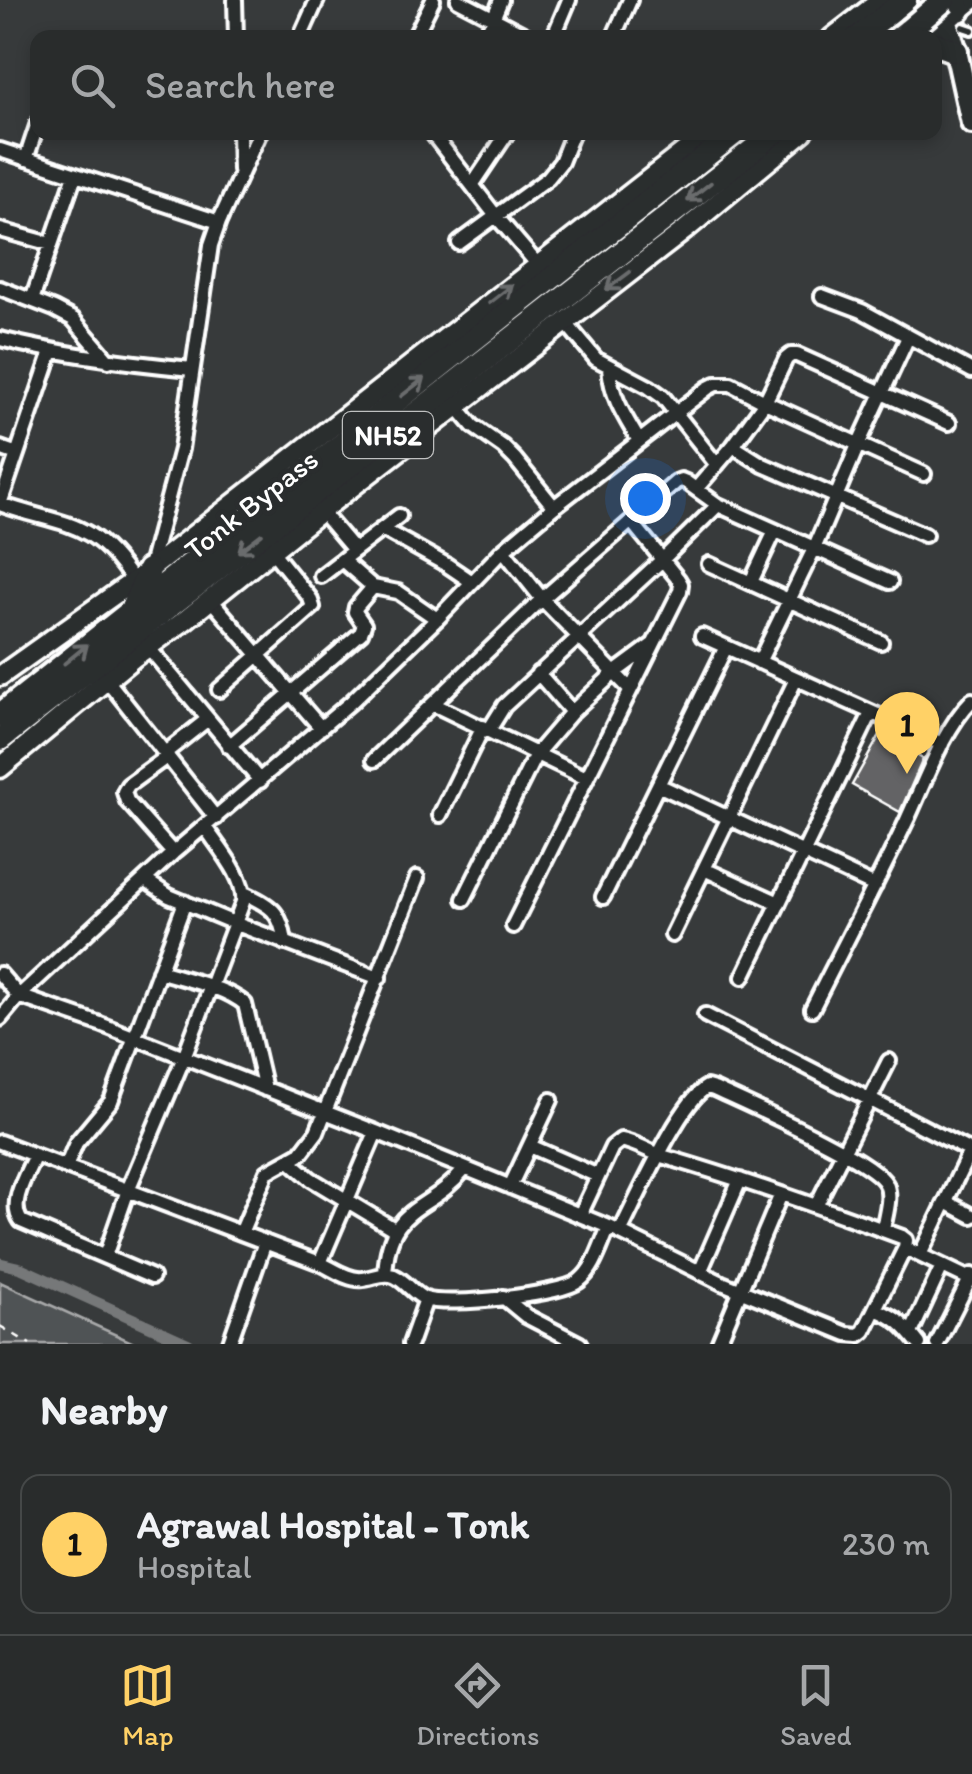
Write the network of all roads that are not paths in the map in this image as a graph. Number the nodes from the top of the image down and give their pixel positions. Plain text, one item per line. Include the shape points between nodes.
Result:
1 (234, 0) edge
2 (316, 0) edge
3 (433, 0) edge
4 (458, 0) edge
5 (501, 0) edge
6 (569, 0) edge
7 (630, 0) edge
8 (892, 4) edge
9 (957, 11) edge
10 (493, 19) junction
11 (236, 30) edge
12 (303, 30) edge
13 (418, 30) edge
14 (488, 30) edge
15 (515, 30) edge
16 (556, 30) edge
17 (617, 30) edge
18 (846, 30) edge
19 (865, 30) edge
20 (921, 30) edge
21 (954, 54) edge
22 (972, 122) edge
23 (32, 140) edge
24 (239, 140) edge
25 (256, 140) edge
26 (440, 140) edge
27 (503, 140) edge
28 (569, 140) edge
29 (699, 140) edge
30 (726, 140) edge
31 (766, 140) edge
32 (794, 140) edge
33 (0, 150) edge
34 (26, 159) junction
35 (240, 172) junction
36 (75, 175) junction
37 (473, 184) junction
38 (496, 216) junction
39 (219, 222) junction
40 (0, 230) edge
41 (459, 243) dead end
42 (51, 244) junction
43 (538, 265) junction
44 (0, 288) edge
45 (822, 296) dead end
46 (32, 300) junction
47 (565, 322) junction
48 (908, 337) junction
49 (0, 339) edge
50 (52, 351) junction
51 (110, 361) junction
52 (609, 368) junction
53 (192, 369) junction
54 (972, 371) edge
55 (882, 394) junction
56 (765, 402) junction
57 (456, 406) junction
58 (677, 412) junction
59 (949, 423) dead end
60 (639, 442) junction
61 (858, 445) junction
62 (733, 446) junction
63 (0, 448) edge
64 (16, 454) junction
65 (717, 465) junction
66 (924, 474) dead end
67 (696, 490) junction
68 (836, 498) junction
69 (0, 504) edge
70 (718, 505) junction
71 (554, 507) junction
72 (322, 510) junction
73 (398, 516) dead end
74 (630, 521) junction
75 (382, 528) junction
76 (775, 531) junction
77 (925, 536) dead end
78 (814, 549) junction
79 (354, 550) junction
80 (503, 550) junction
81 (272, 551) junction
82 (663, 559) junction
83 (342, 560) junction
84 (709, 564) dead end
85 (141, 575) junction
86 (321, 576) dead end
87 (472, 582) junction
88 (751, 582) junction
89 (890, 582) dead end
90 (373, 587) junction
91 (542, 599) junction
92 (790, 599) junction
93 (211, 600) junction
94 (437, 620) junction
95 (184, 621) joint
96 (141, 628) junction
97 (578, 636) junction
98 (702, 636) dead end
99 (880, 642) dead end
100 (652, 644) junction
101 (726, 647) junction
102 (259, 656) junction
103 (759, 662) junction
104 (538, 673) junction
105 (614, 673) junction
106 (0, 676) edge
107 (796, 679) junction
108 (107, 680) junction
109 (219, 690) dead end
110 (630, 690) junction
111 (291, 692) junction
112 (972, 700) edge
113 (433, 704) junction
114 (572, 712) junction
115 (871, 712) junction
116 (0, 715) edge
117 (208, 719) junction
118 (321, 728) junction
119 (486, 729) junction
120 (0, 738) edge
121 (942, 744) junction
122 (229, 746) junction
123 (536, 754) junction
124 (166, 755) junction
125 (374, 760) dead end
126 (0, 768) edge
127 (586, 778) junction
128 (260, 781) junction
129 (658, 785) junction
130 (440, 815) dead end
131 (729, 818) junction
132 (210, 822) junction
133 (804, 852) junction
134 (174, 853) junction
135 (704, 869) junction
136 (417, 878) dead end
137 (145, 880) junction
138 (875, 886) junction
139 (244, 893) junction
140 (603, 897) dead end
141 (464, 899) dead end
142 (185, 902) junction
143 (778, 903) junction
144 (234, 923) junction
145 (513, 926) dead end
146 (672, 935) dead end
147 (285, 942) junction
148 (159, 971) junction
149 (0, 974) edge
150 (743, 977) dead end
151 (379, 978) junction
152 (210, 988) junction
153 (19, 996) junction
154 (812, 1009) dead end
155 (704, 1015) dead end
156 (0, 1019) edge
157 (134, 1038) junction
158 (184, 1057) junction
159 (889, 1061) dead end
160 (265, 1089) junction
161 (552, 1100) dead end
162 (870, 1101) junction
163 (325, 1112) junction
164 (376, 1132) junction
165 (0, 1142) edge
166 (530, 1146) junction
167 (844, 1152) junction
168 (971, 1152) edge
169 (34, 1155) junction
170 (658, 1155) junction
171 (290, 1160) junction
172 (66, 1166) junction
173 (466, 1168) junction
174 (598, 1176) junction
175 (740, 1180) junction
176 (510, 1187) junction
177 (128, 1190) junction
178 (780, 1194) junction
179 (346, 1200) junction
180 (946, 1202) junction
181 (816, 1206) junction
182 (580, 1215) junction
183 (972, 1216) edge
184 (394, 1229) junction
185 (614, 1229) junction
186 (883, 1230) junction
187 (241, 1233) junction
188 (265, 1242) junction
189 (904, 1248) junction
190 (105, 1256) junction
191 (920, 1256) junction
192 (320, 1263) junction
193 (942, 1266) junction
194 (700, 1272) junction
195 (385, 1274) junction
196 (152, 1277) dead end
197 (971, 1278) edge
198 (740, 1291) junction
199 (503, 1297) junction
200 (426, 1299) junction
201 (874, 1309) junction
202 (844, 1339) edge
203 (915, 1339) edge
204 (230, 1342) edge
205 (410, 1344) edge
206 (580, 1344) edge
207 (718, 1344) edge
208 (937, 1344) edge

1 - 11 street
2 - 12 street
3 - 13 street
4 - 10 street
5 - 10 street
6 - 16 street
7 - 17 street
8 - 18 street
8 - 19 highway
9 - 20 highway, bridge
9 - 21 main road
10 - 14 street
10 - 15 street
21 - 22 main road
23 - 34 street
24 - 35 street
25 - 35 street
26 - 37 street
27 - 37 street
28 - 38 street via 556,170
29 - 43 street
96 -> 30 highway, NH52
31 -> 96 highway, Tonk Bypass / NH52
32 -> 47 street
33 - 34 street
34 - 36 street
35 - 39 street
36 - 39 street
36 - 42 street
37 - 38 street
38 - 41 street
38 - 43 street
39 - 53 street
40 - 42 street
42 - 46 street
85 -> 43 street
44 - 46 street
45 - 48 street
46 - 51 street via 73,320
47 - 52 street
47 - 57 street
48 - 54 street
48 - 55 street
49 - 50 street
50 - 51 street
50 - 64 street
51 - 53 street
52 - 58 street via 649,387
52 - 60 street via 611,390
53 - 85 street via 180,449
55 - 56 street via 790,355
55 - 59 street
55 - 61 street
56 - 58 street via 731,384 716,384
56 - 61 street
56 - 62 street
57 - 71 street
57 - 72 street
58 - 60 street
58 - 65 street
60 - 71 street
61 - 66 street
61 - 68 street
62 - 65 street
62 - 68 street
63 - 64 street
64 - 69 street
65 - 67 street
67 - 70 street
67 - 74 street via 676,482
68 - 77 street
68 - 78 street
69 - 85 street via 87,531
70 - 76 street
70 - 82 street
71 - 80 street
72 - 79 street
72 - 81 street
73 - 75 street
74 - 82 street
74 - 91 street
75 - 79 street
75 - 87 street
76 - 78 street
76 - 88 street
78 - 89 street
78 - 92 street
79 - 83 street
80 - 87 street
80 - 91 street
81 - 93 street
81 - 102 street via 313,607
82 - 97 street
82 - 100 street via 681,584
83 - 86 street
83 - 90 street
84 - 88 street
85 - 96 highway
85 - 106 street
87 - 94 street
88 - 92 street
90 - 94 street via 398,592
90 - 111 street via 356,607 361,634
91 - 97 street
91 - 113 street
92 - 99 street
92 - 103 street
93 - 95 street
93 - 102 street
94 - 118 street
95 - 96 highway
96 - 108 street
116 -> 96 highway, NH52
96 - 117 street
96 - 120 highway, Tonk Bypass / NH52
97 - 104 street
97 - 105 street
98 - 101 street
100 - 105 street
100 - 110 street
101 - 103 street
101 - 129 street
102 - 109 street
102 - 111 street
103 - 107 street
104 - 114 street
104 - 119 street
105 - 110 street
105 - 114 street
107 - 115 street
107 - 131 street
108 - 124 street
108 - 126 street
110 - 127 street
111 - 118 street
111 - 122 street
112 - 121 street
113 - 119 street
113 - 125 street
114 - 123 street
115 - 121 street
115 - 133 street
117 - 122 street
117 - 124 street
118 - 128 street
119 - 123 street
119 - 130 street
121 - 138 street
122 - 128 street
123 - 127 street
123 - 141 street
124 - 132 street
124 - 134 street via 124,792
127 - 145 street
128 - 132 street
129 - 131 street
129 - 140 street
131 - 133 street
131 - 135 street
132 - 134 street
132 - 139 street
133 - 138 street
133 - 143 street
134 - 137 street
135 - 143 street
135 - 146 street
136 - 151 street
137 - 142 street
137 - 153 street
138 - 154 street
139 - 144 street
139 - 147 street via 274,910
142 - 144 street
142 - 148 street
143 - 150 street
144 - 147 street
144 - 152 street
147 - 151 street
148 - 152 street
148 - 157 street
149 - 153 street
151 - 163 street
152 - 158 street
152 - 160 street via 245,1004
153 - 156 street
153 - 157 street
155 - 162 street
157 - 158 street
157 - 172 street via 112,1101 76,1143
158 - 160 street
158 - 177 street
159 - 162 street
160 - 163 street
161 - 166 street
162 - 167 street
162 - 168 street
163 - 164 street
163 - 171 street via 311,1143
164 - 173 street
164 - 179 street
165 - 169 street
166 - 174 street
166 - 176 street
167 - 170 street via 707,1088
167 - 181 street
167 - 186 street via 884,1180 889,1194
168 - 180 street
169 - 172 street
169 - 190 street via 16,1201 17,1217
170 - 174 street via 621,1140
170 - 175 street
170 - 185 street
171 - 179 street
171 - 187 street via 266,1172
172 - 177 street
173 - 176 street
173 - 184 street
174 - 182 street
175 - 178 street
175 - 194 street
176 - 182 street
177 - 187 street
177 - 190 street
178 - 181 street
178 - 198 street
179 - 184 street
179 - 192 street
180 - 183 street
180 - 191 street
181 - 186 street
182 - 185 street
184 - 195 street
185 - 194 street
185 - 199 street via 568,1288
186 - 189 street via 906,1240
187 - 188 street
188 - 192 street
188 - 204 street
189 - 191 street
189 - 201 street
190 - 196 street
191 - 193 street
192 - 195 street via 353,1278
193 - 197 street
193 - 203 street
194 - 198 street
195 - 200 street
197 - 208 street
198 - 202 street
198 - 207 street
199 - 200 street
199 - 206 street
200 - 205 street
201 - 202 street via 864,1331
201 - 203 street via 893,1316

